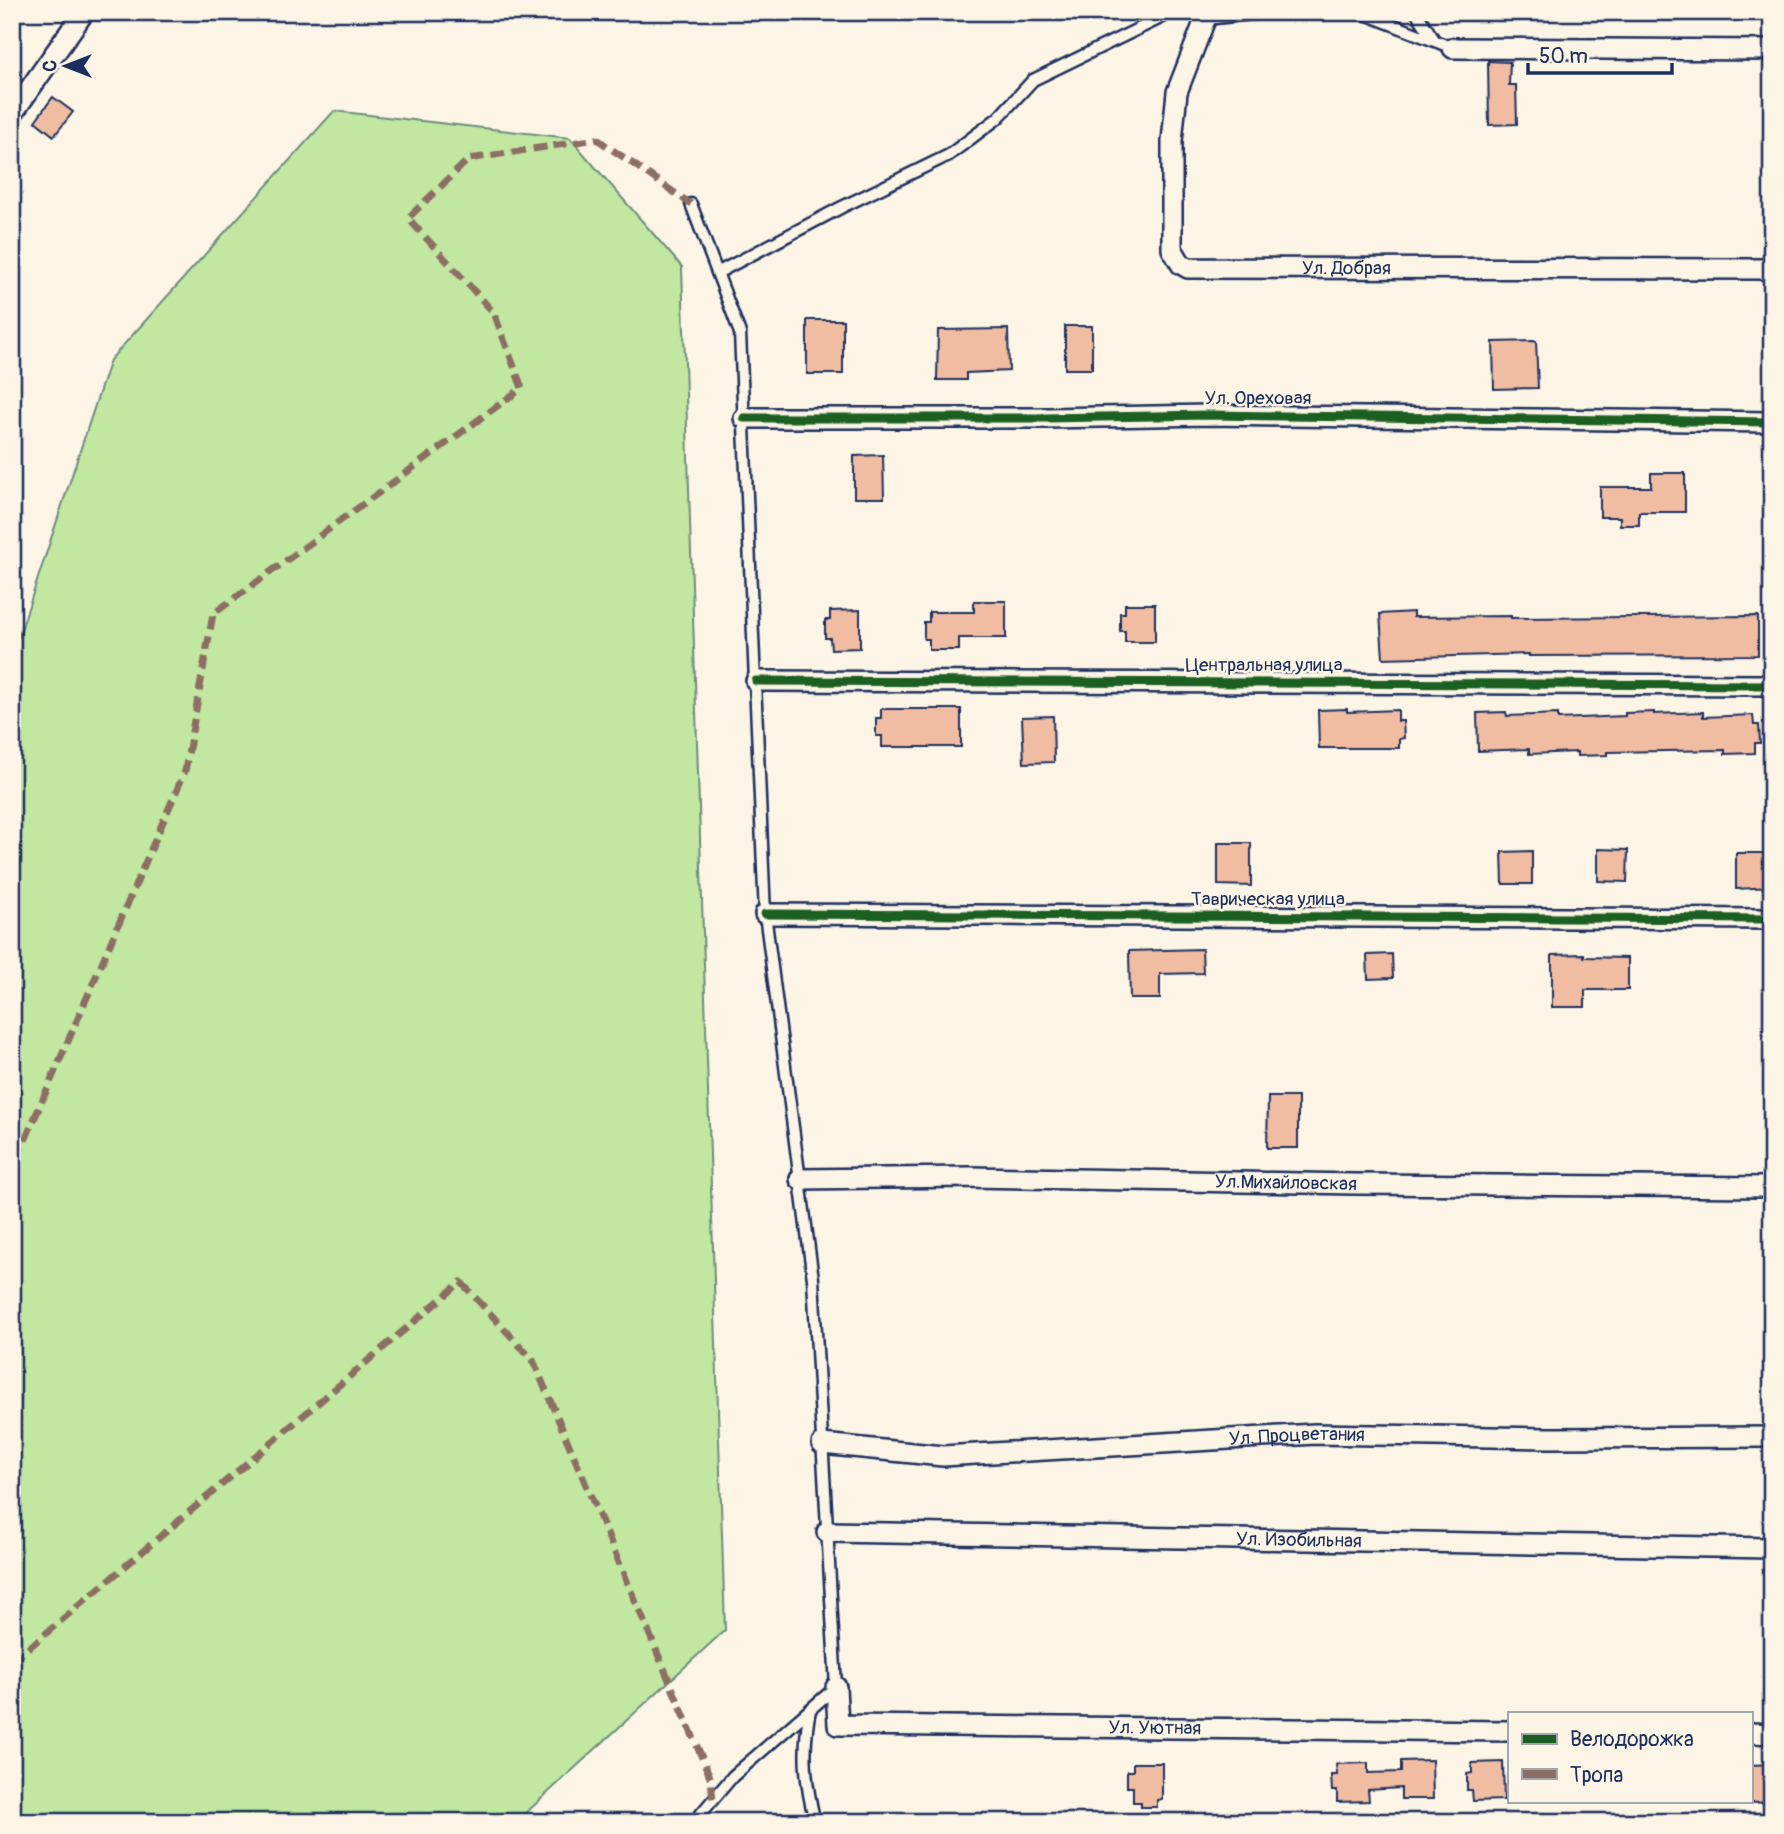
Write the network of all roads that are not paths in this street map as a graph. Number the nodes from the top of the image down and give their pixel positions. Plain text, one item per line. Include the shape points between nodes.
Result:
1 (84, 12) edge
2 (1173, 12) edge
3 (1271, 12) edge
4 (1360, 12) edge
5 (1416, 12) edge
6 (1207, 15) edge
7 (1444, 45) junction
8 (1772, 50) edge
9 (12, 114) edge
10 (691, 204) dead end
11 (1772, 269) edge
12 (717, 273) junction
13 (744, 418) junction
14 (1772, 422) edge
15 (756, 681) junction
16 (1772, 685) edge
17 (765, 914) junction
18 (1772, 919) edge
19 (800, 1179) junction
20 (1772, 1187) edge
21 (1772, 1437) edge
22 (822, 1444) junction
23 (827, 1532) junction
24 (1772, 1548) edge
25 (836, 1687) junction
26 (810, 1710) junction
27 (1508, 1731) edge
28 (1752, 1733) edge
29 (1772, 1734) edge
30 (694, 1822) edge
31 (815, 1822) edge

1 - 9 street
2 - 12 lane via 1032,80 998,118 949,155
3 - 6 lane
4 - 7 lane
5 - 7 lane
6 - 11 street, Ул. Добрая via 1177,92 1172,141 1172,249 1188,268
7 - 8 street
10 - 12 lane
12 - 13 lane via 740,333
13 - 14 street, Ул. Ореховая via 1209,415
13 - 15 lane
15 - 16 street, Центральная улица
15 - 17 lane
17 - 18 street, Таврическая улица
17 - 19 lane
19 - 20 street, Ул.Михайловская
19 - 22 lane via 813,1279
21 - 22 street, Ул. Процветания via 1315,1434 943,1456
22 - 23 lane
23 - 24 street, Ул. Изобильная
23 - 25 lane
25 - 26 lane
25 - 27 street, Ул. Уютная via 838,1725
26 - 30 lane via 733,1776
26 - 31 lane via 806,1784
28 - 29 street

